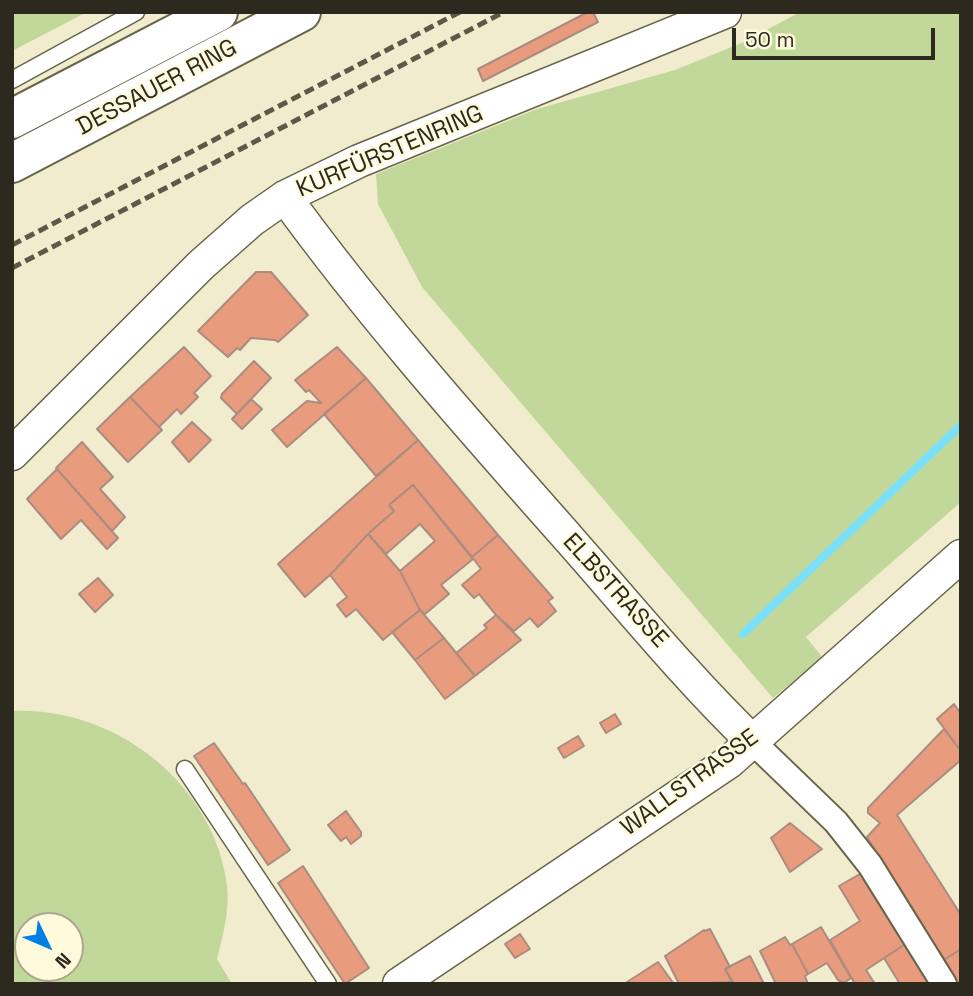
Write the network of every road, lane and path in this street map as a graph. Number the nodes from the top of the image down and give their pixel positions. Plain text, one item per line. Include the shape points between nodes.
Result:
1 (136, 12) edge
2 (218, 12) edge
3 (301, 12) edge
4 (725, 12) edge
5 (12, 80) edge
6 (12, 119) edge
7 (12, 163) edge
8 (285, 197) junction
9 (12, 454) edge
10 (961, 556) edge
11 (752, 741) junction
12 (185, 769) dead end
13 (328, 984) edge
14 (399, 984) edge
15 (944, 984) edge

1 - 5 lane
2 - 6 main road, DESSAUER RING
3 - 7 main road, DESSAUER RING
4 - 8 street, KURFÜRSTENRING via 372,156
8 - 9 street, KURFÜRSTENRING via 201,265
8 - 11 street, ELBSTRASSE via 433,383
10 - 11 street, WALLSTRASSE
11 - 14 street, WALLSTRASSE via 716,771
11 - 15 street, ELBSTRASSE via 836,822 870,864
12 - 13 lane

